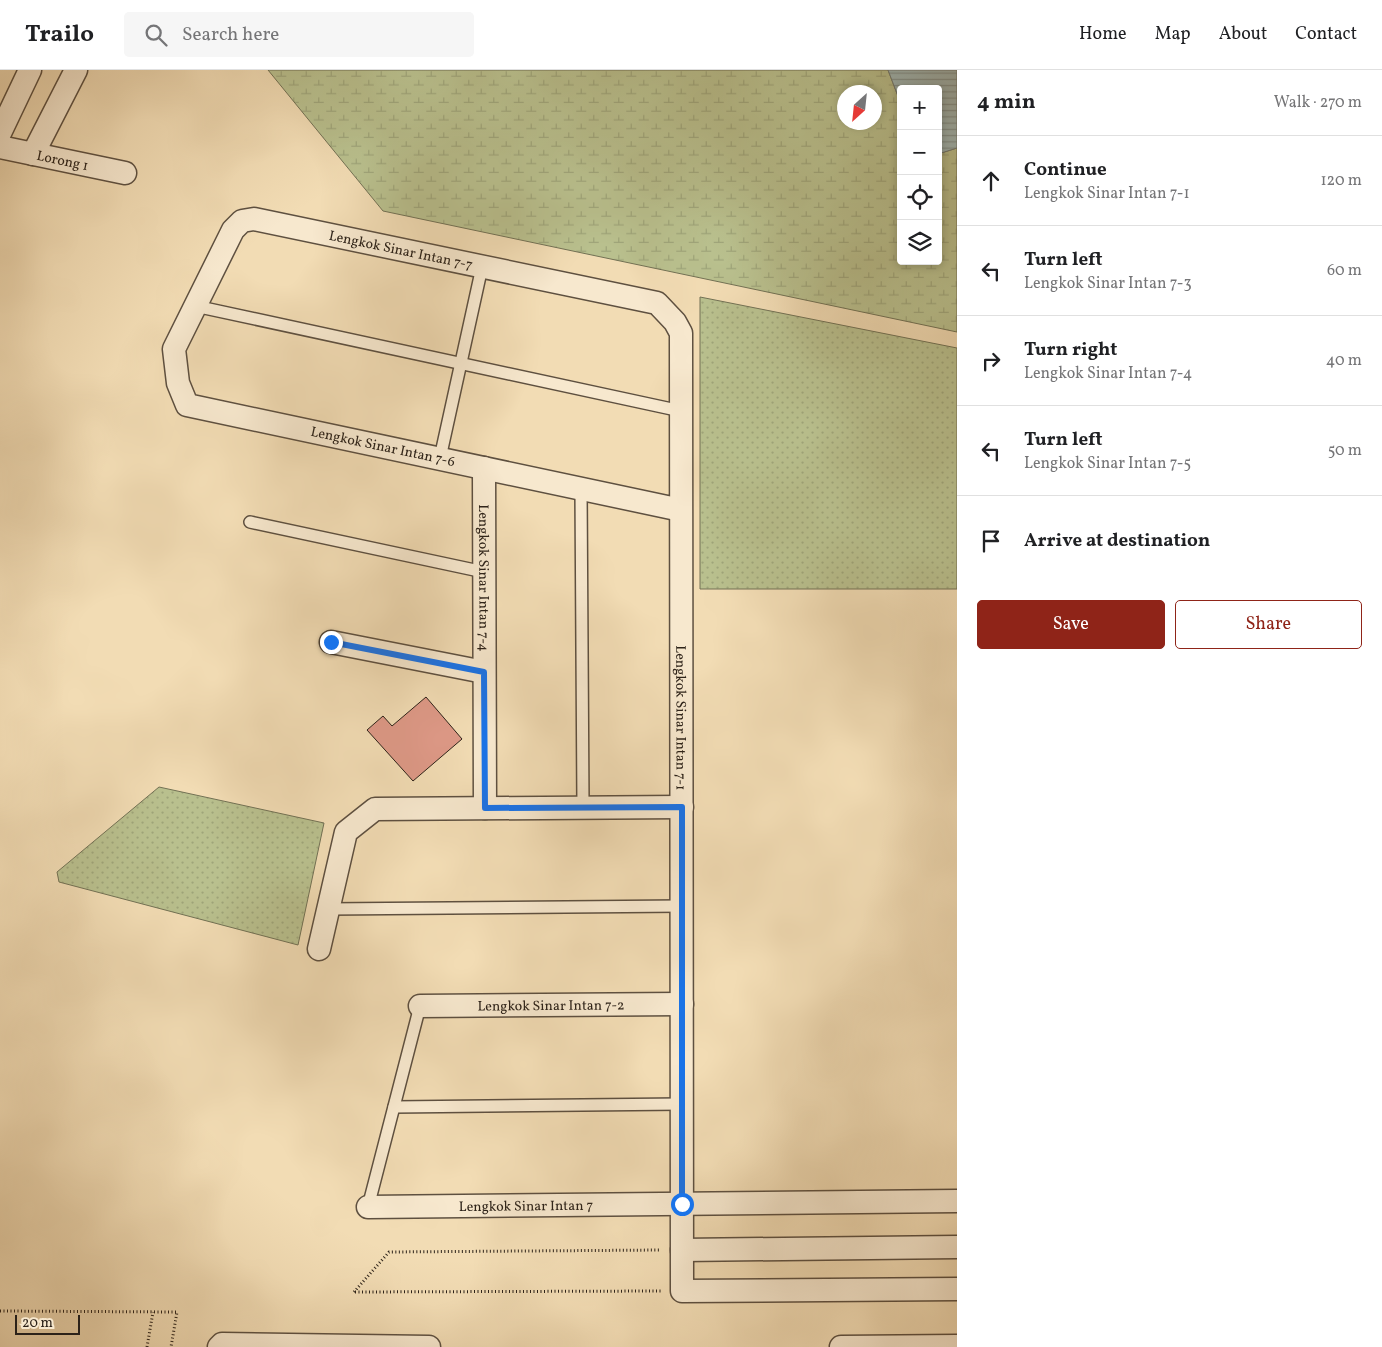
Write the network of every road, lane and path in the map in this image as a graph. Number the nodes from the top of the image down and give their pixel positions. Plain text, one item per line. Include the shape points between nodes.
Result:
1 (30, 70) edge
2 (76, 70) edge
3 (0, 134) edge
4 (0, 147) edge
5 (33, 154) junction
6 (124, 173) dead end
7 (482, 267) junction
8 (657, 303) joint
9 (195, 306) junction
10 (461, 364) junction
11 (681, 411) junction
12 (440, 458) junction
13 (484, 468) junction
14 (581, 489) junction
15 (681, 510) junction
16 (250, 522) dead end
17 (484, 572) junction
18 (331, 642) dead end
19 (484, 672) junction
20 (583, 807) junction
21 (682, 807) junction
22 (485, 808) junction
23 (682, 906) junction
24 (328, 909) junction
25 (319, 949) dead end
26 (682, 1004) junction
27 (420, 1006) joint
28 (682, 1104) junction
29 (394, 1107) junction
30 (957, 1201) edge
31 (682, 1204) junction
32 (368, 1207) joint
33 (957, 1247) edge
34 (682, 1250) junction
35 (957, 1289) edge
36 (682, 1291) junction
37 (0, 1311) edge
38 (153, 1312) junction
39 (220, 1346) edge
40 (957, 1346) edge
41 (147, 1347) edge
42 (171, 1347) edge
43 (429, 1347) edge
44 (841, 1347) edge

1 - 3 street
2 - 5 street
4 - 5 street, Lorong 1
5 - 6 street, Lorong 1
7 - 8 street, Lengkok Sinar Intan 7-7
7 - 9 street, Lengkok Sinar Intan 7-7 via 254,219 242,221 232,230
7 - 10 lane
8 - 11 street, Lengkok Sinar Intan 7-1 via 681,333
9 - 10 lane
9 - 12 street, Lengkok Sinar Intan 7-6 via 174,350 178,382 187,405
10 - 11 lane
10 - 12 lane
11 - 15 street, Lengkok Sinar Intan 7-1
12 - 13 street, Lengkok Sinar Intan 7-6
13 - 14 street, Lengkok Sinar Intan 7-6
13 - 17 street, Lengkok Sinar Intan 7-4
14 - 15 street, Lengkok Sinar Intan 7-6
14 - 20 lane
15 - 21 street, Lengkok Sinar Intan 7-1
16 - 17 lane
17 - 19 street, Lengkok Sinar Intan 7-4
18 - 19 street
19 - 22 street, Lengkok Sinar Intan 7-4
20 - 21 street
20 - 22 street
21 - 23 street, Lengkok Sinar Intan 7-1
22 - 24 street via 375,809 346,832
23 - 24 lane
23 - 26 street, Lengkok Sinar Intan 7-1
24 - 25 street
26 - 27 street, Lengkok Sinar Intan 7-2
26 - 28 street, Lengkok Sinar Intan 7-1
27 - 29 lane
28 - 29 lane
28 - 31 street, Lengkok Sinar Intan 7-1
29 - 32 lane
30 - 31 street, Lengkok Sinar Intan 7
31 - 32 street, Lengkok Sinar Intan 7
31 - 34 street, Lengkok Sinar Intan 7-1
33 - 34 street
34 - 36 street, Lengkok Sinar Intan 7-1
34 - 36 path via 389,1252 354,1292
35 - 36 street
37 - 38 path
38 - 41 path
38 - 42 path via 177,1312
39 - 43 street
40 - 44 street

